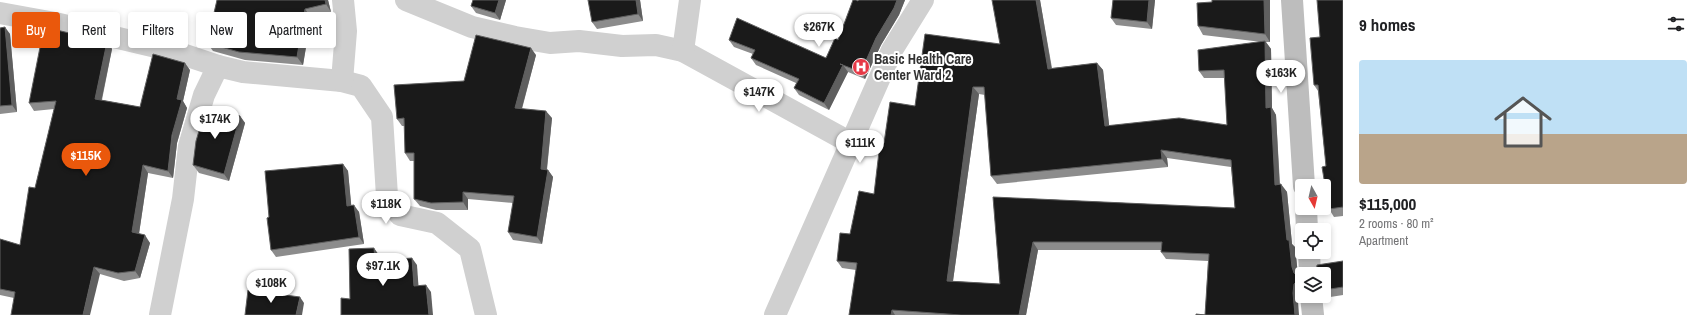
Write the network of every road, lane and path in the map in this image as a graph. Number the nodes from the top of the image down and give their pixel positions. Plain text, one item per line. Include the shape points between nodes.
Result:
1 (343, 0) edge
2 (406, 0) edge
3 (690, 0) edge
4 (923, 0) edge
5 (1292, 0) edge
6 (0, 13) edge
7 (683, 51) junction
8 (218, 66) junction
9 (342, 82) junction
10 (851, 143) junction
11 (1304, 179) edge
12 (1312, 303) edge
13 (160, 315) edge
14 (486, 315) edge
15 (775, 315) edge
16 (1313, 315) edge

1 - 9 street via 346,31
2 - 7 street via 472,27 515,37 550,42 656,45
3 - 7 street
4 - 10 street via 892,50
5 - 11 street
6 - 8 street via 55,23 173,51
7 - 10 street
8 - 9 street via 243,72
8 - 13 street via 204,95 189,146 183,199
9 - 14 street via 361,86 382,117 387,196 400,215 437,223 470,249
10 - 15 street
12 - 16 street

